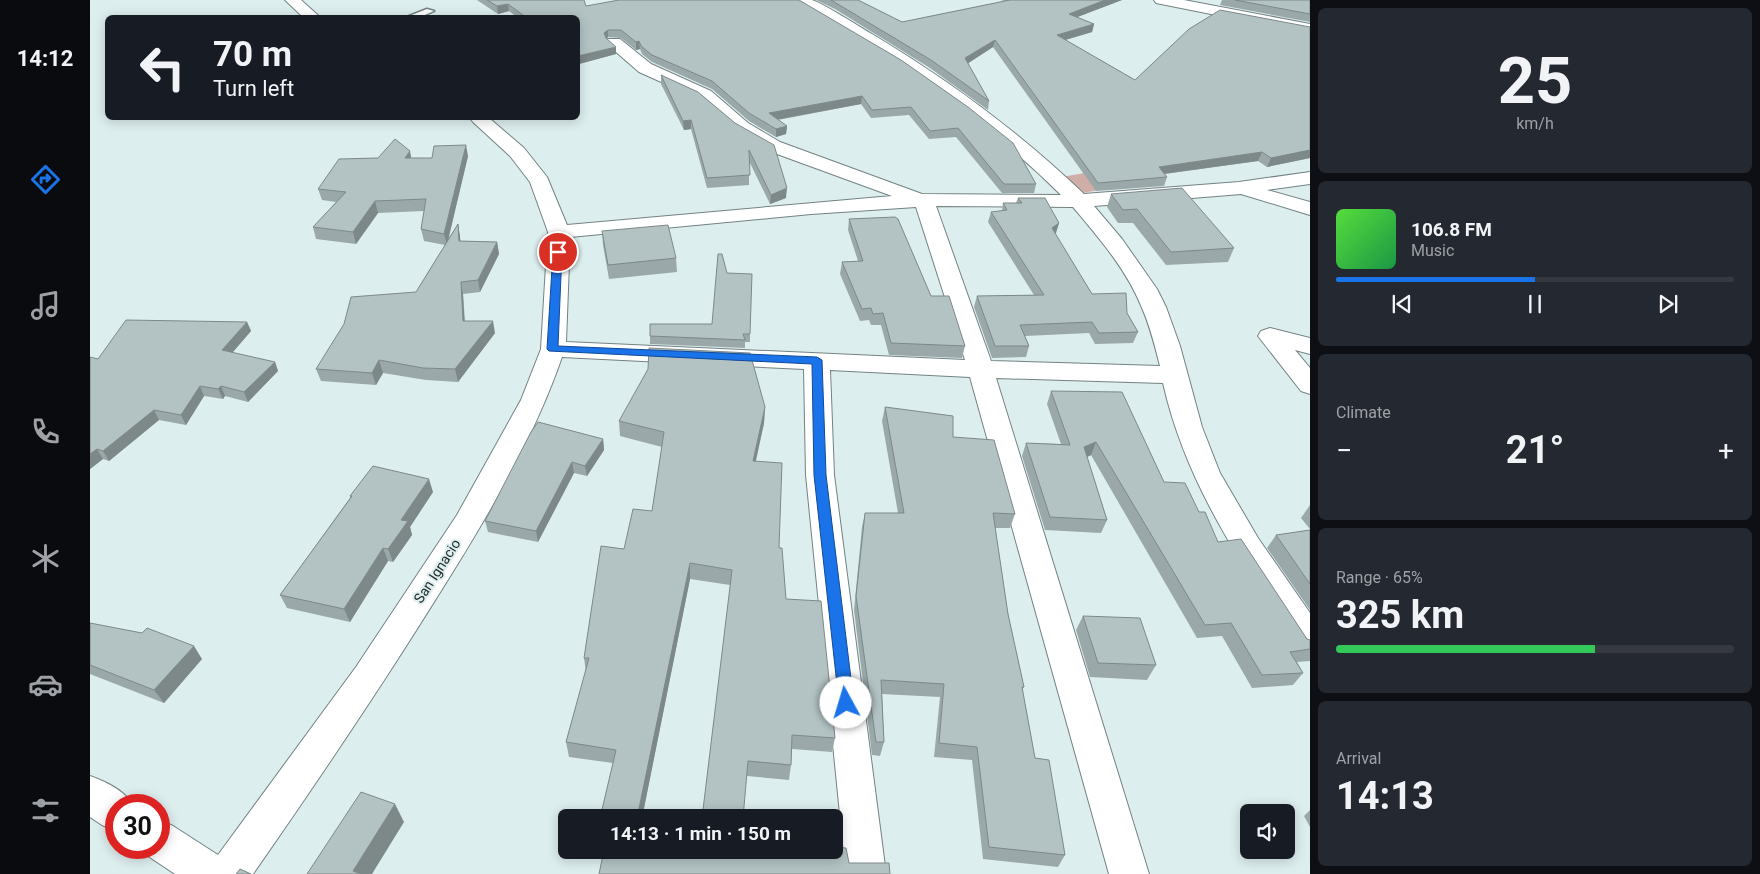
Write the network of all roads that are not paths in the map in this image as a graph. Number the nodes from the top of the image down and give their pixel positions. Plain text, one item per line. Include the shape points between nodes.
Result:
1 (292, 0) edge
2 (800, 0) edge
3 (1160, 0) edge
4 (430, 11) dead end
5 (310, 15) edge
6 (417, 15) edge
7 (1310, 28) edge
8 (614, 42) edge
9 (481, 120) edge
10 (1310, 178) edge
11 (1239, 188) junction
12 (924, 200) junction
13 (1079, 201) junction
14 (1310, 209) edge
15 (559, 232) junction
16 (1310, 346) edge
17 (553, 349) junction
18 (817, 360) junction
19 (981, 369) junction
20 (1173, 375) junction
21 (1310, 385) edge
22 (1310, 640) edge
23 (90, 794) edge
24 (105, 804) edge
25 (170, 847) edge
26 (211, 874) edge
27 (229, 874) edge
28 (866, 874) edge
29 (1129, 874) edge

1 - 5 street
2 - 13 street via 915,68 991,121
3 - 7 street
4 - 6 lane
8 - 12 street via 646,68 705,95 742,127 773,146
9 - 15 street via 517,152 540,181
10 - 11 street
11 - 13 street
11 - 14 street
12 - 13 street
12 - 15 street
12 - 19 street
13 - 20 street via 1121,252 1145,290 1162,325
15 - 17 street, San Ignacio
16 - 21 street via 1270,336
17 - 18 street
17 - 27 street, San Ignacio via 534,400 468,523 368,678
18 - 19 street
18 - 28 street via 820,475
19 - 20 street
19 - 29 street
20 - 22 street via 1195,448 1213,486
23 - 24 street
25 - 26 street

